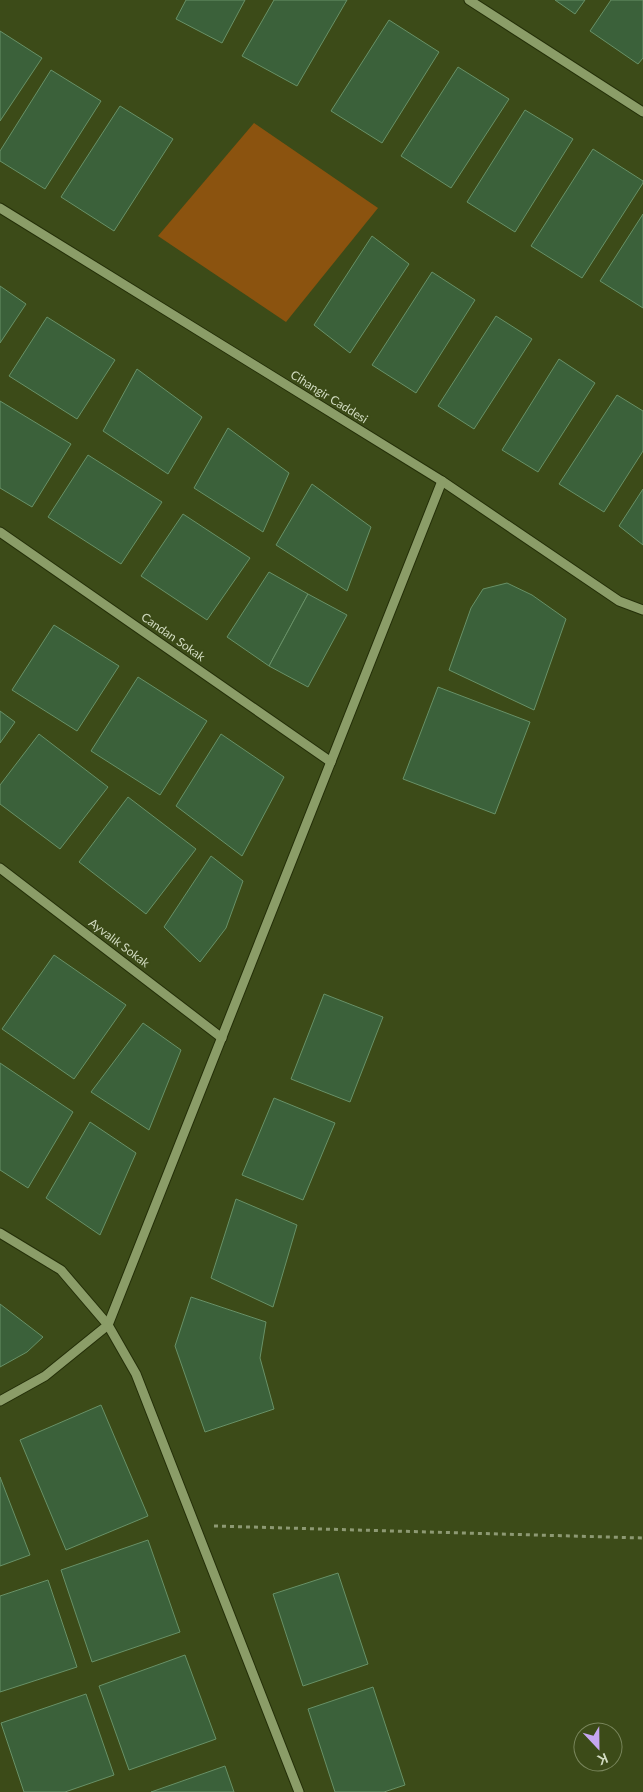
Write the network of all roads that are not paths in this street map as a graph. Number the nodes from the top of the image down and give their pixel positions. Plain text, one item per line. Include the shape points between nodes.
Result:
1 (469, 0) edge
2 (643, 112) edge
3 (0, 208) edge
4 (442, 481) junction
5 (0, 532) edge
6 (643, 610) edge
7 (331, 762) junction
8 (0, 868) edge
9 (222, 1038) junction
10 (0, 1233) edge
11 (108, 1326) junction
12 (0, 1401) edge
13 (299, 1792) edge

1 - 2 street
3 - 4 street, Cihangir Caddesi
4 - 6 street, Cihangir Caddesi via 619,601
4 - 7 street
5 - 7 street, Candan Sokak
7 - 9 street
8 - 9 street, Ayvalık Sokak
9 - 11 street
10 - 11 street via 61,1270
11 - 12 street via 45,1376
11 - 13 street via 136,1374

